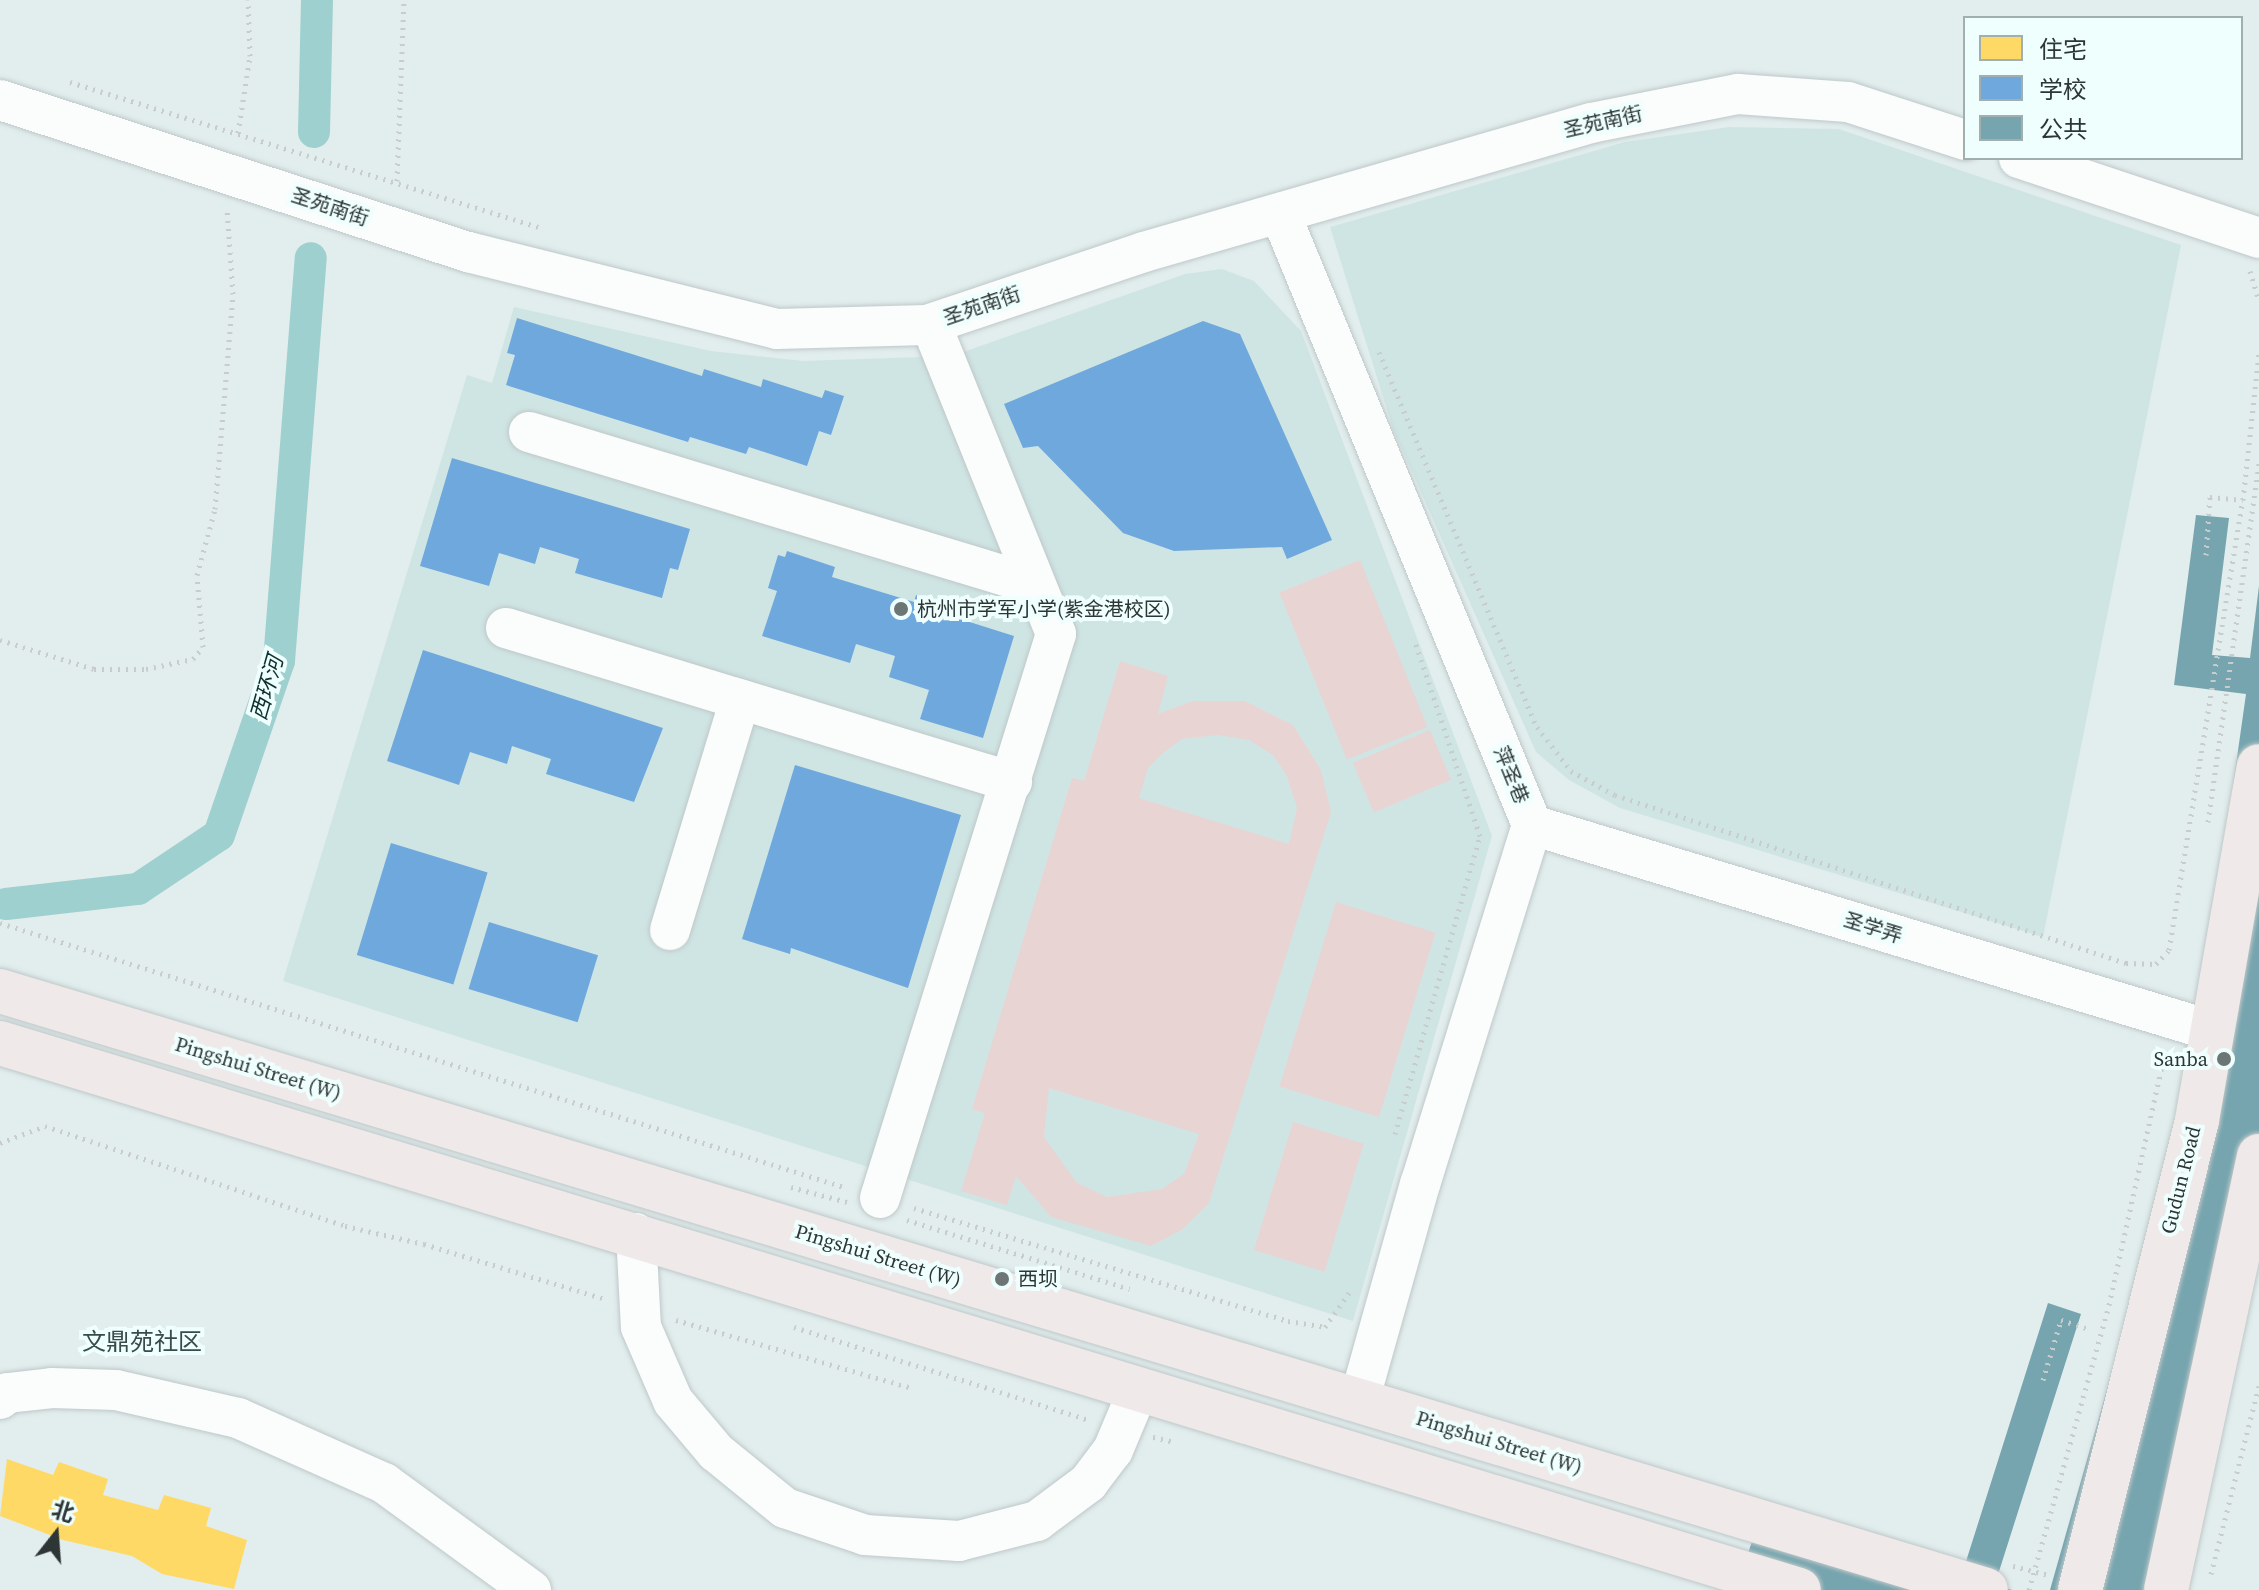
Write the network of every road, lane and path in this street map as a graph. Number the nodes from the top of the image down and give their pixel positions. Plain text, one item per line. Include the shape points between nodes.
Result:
1 (248, 0) edge
2 (404, 0) edge
3 (112, 94) dead end
4 (0, 100) edge
5 (238, 133) junction
6 (1963, 139) edge
7 (2025, 160) edge
8 (397, 181) junction
9 (227, 208) dead end
10 (1280, 213) junction
11 (543, 228) dead end
12 (2259, 238) edge
13 (937, 340) dead end
14 (1377, 348) dead end
15 (2259, 353) edge
16 (529, 432) dead end
17 (2259, 464) edge
18 (2243, 500) junction
19 (2206, 555) dead end
20 (1035, 585) junction
21 (506, 628) dead end
22 (0, 640) edge
23 (740, 699) junction
24 (2259, 766) edge
25 (1012, 782) junction
26 (1532, 825) junction
27 (2207, 830) dead end
28 (670, 930) dead end
29 (0, 991) edge
30 (2172, 1019) junction
31 (2213, 1031) junction
32 (20, 1049) edge
33 (0, 1143) edge
34 (2259, 1156) edge
35 (880, 1198) dead end
36 (636, 1233) junction
37 (641, 1310) junction
38 (2089, 1329) dead end
39 (2043, 1380) dead end
40 (2259, 1386) edge
41 (911, 1388) dead end
42 (1139, 1388) junction
43 (0, 1399) edge
44 (1359, 1401) junction
45 (531, 1590) edge
46 (1799, 1590) edge
47 (1986, 1590) edge
48 (2029, 1590) edge
49 (2080, 1590) edge
50 (2166, 1590) edge
51 (2206, 1590) edge

1 - 5 path via 250,56
2 - 8 path
3 - 5 path
4 - 10 street, 圣苑南街 via 468,252 777,329 927,325
5 - 8 path
6 - 10 street, 圣苑南街 via 1848,102 1738,94 1591,123
7 - 12 street
8 - 11 path
9 - 22 path via 233,294 215,509 197,575 203,647 193,659 146,669 94,669
10 - 26 street, 萍圣巷
13 - 20 street
14 - 18 path via 1537,727 1571,771 1615,795 2126,963 2156,964 2169,950
15 - 18 path
16 - 20 street
17 - 27 path
18 - 19 path via 2210,497
20 - 25 street via 1056,634
21 - 23 street
23 - 25 street
23 - 28 street
24 - 31 main road, Gudun Road
25 - 35 street
26 - 30 street, 圣学弄
26 - 44 street, 萍圣巷
29 - 44 main road, Pingshui Street (W)
30 - 31 street, 圣学弄
30 - 48 path via 2109,1305
31 - 49 main road, Gudun Road via 2197,1120
32 - 36 main road
33 - 37 path via 45,1126 345,1226
34 - 50 main road
36 - 37 street
36 - 42 main road
37 - 41 path
37 - 42 street via 641,1327 673,1401 716,1452 785,1508 865,1535 959,1541 1037,1521 1088,1483 1113,1450
38 - 39 path via 2061,1320
40 - 51 path
42 - 46 main road
43 - 45 street via 8,1393 52,1388 116,1390 238,1418 384,1483
44 - 47 main road, Pingshui Street (W)

